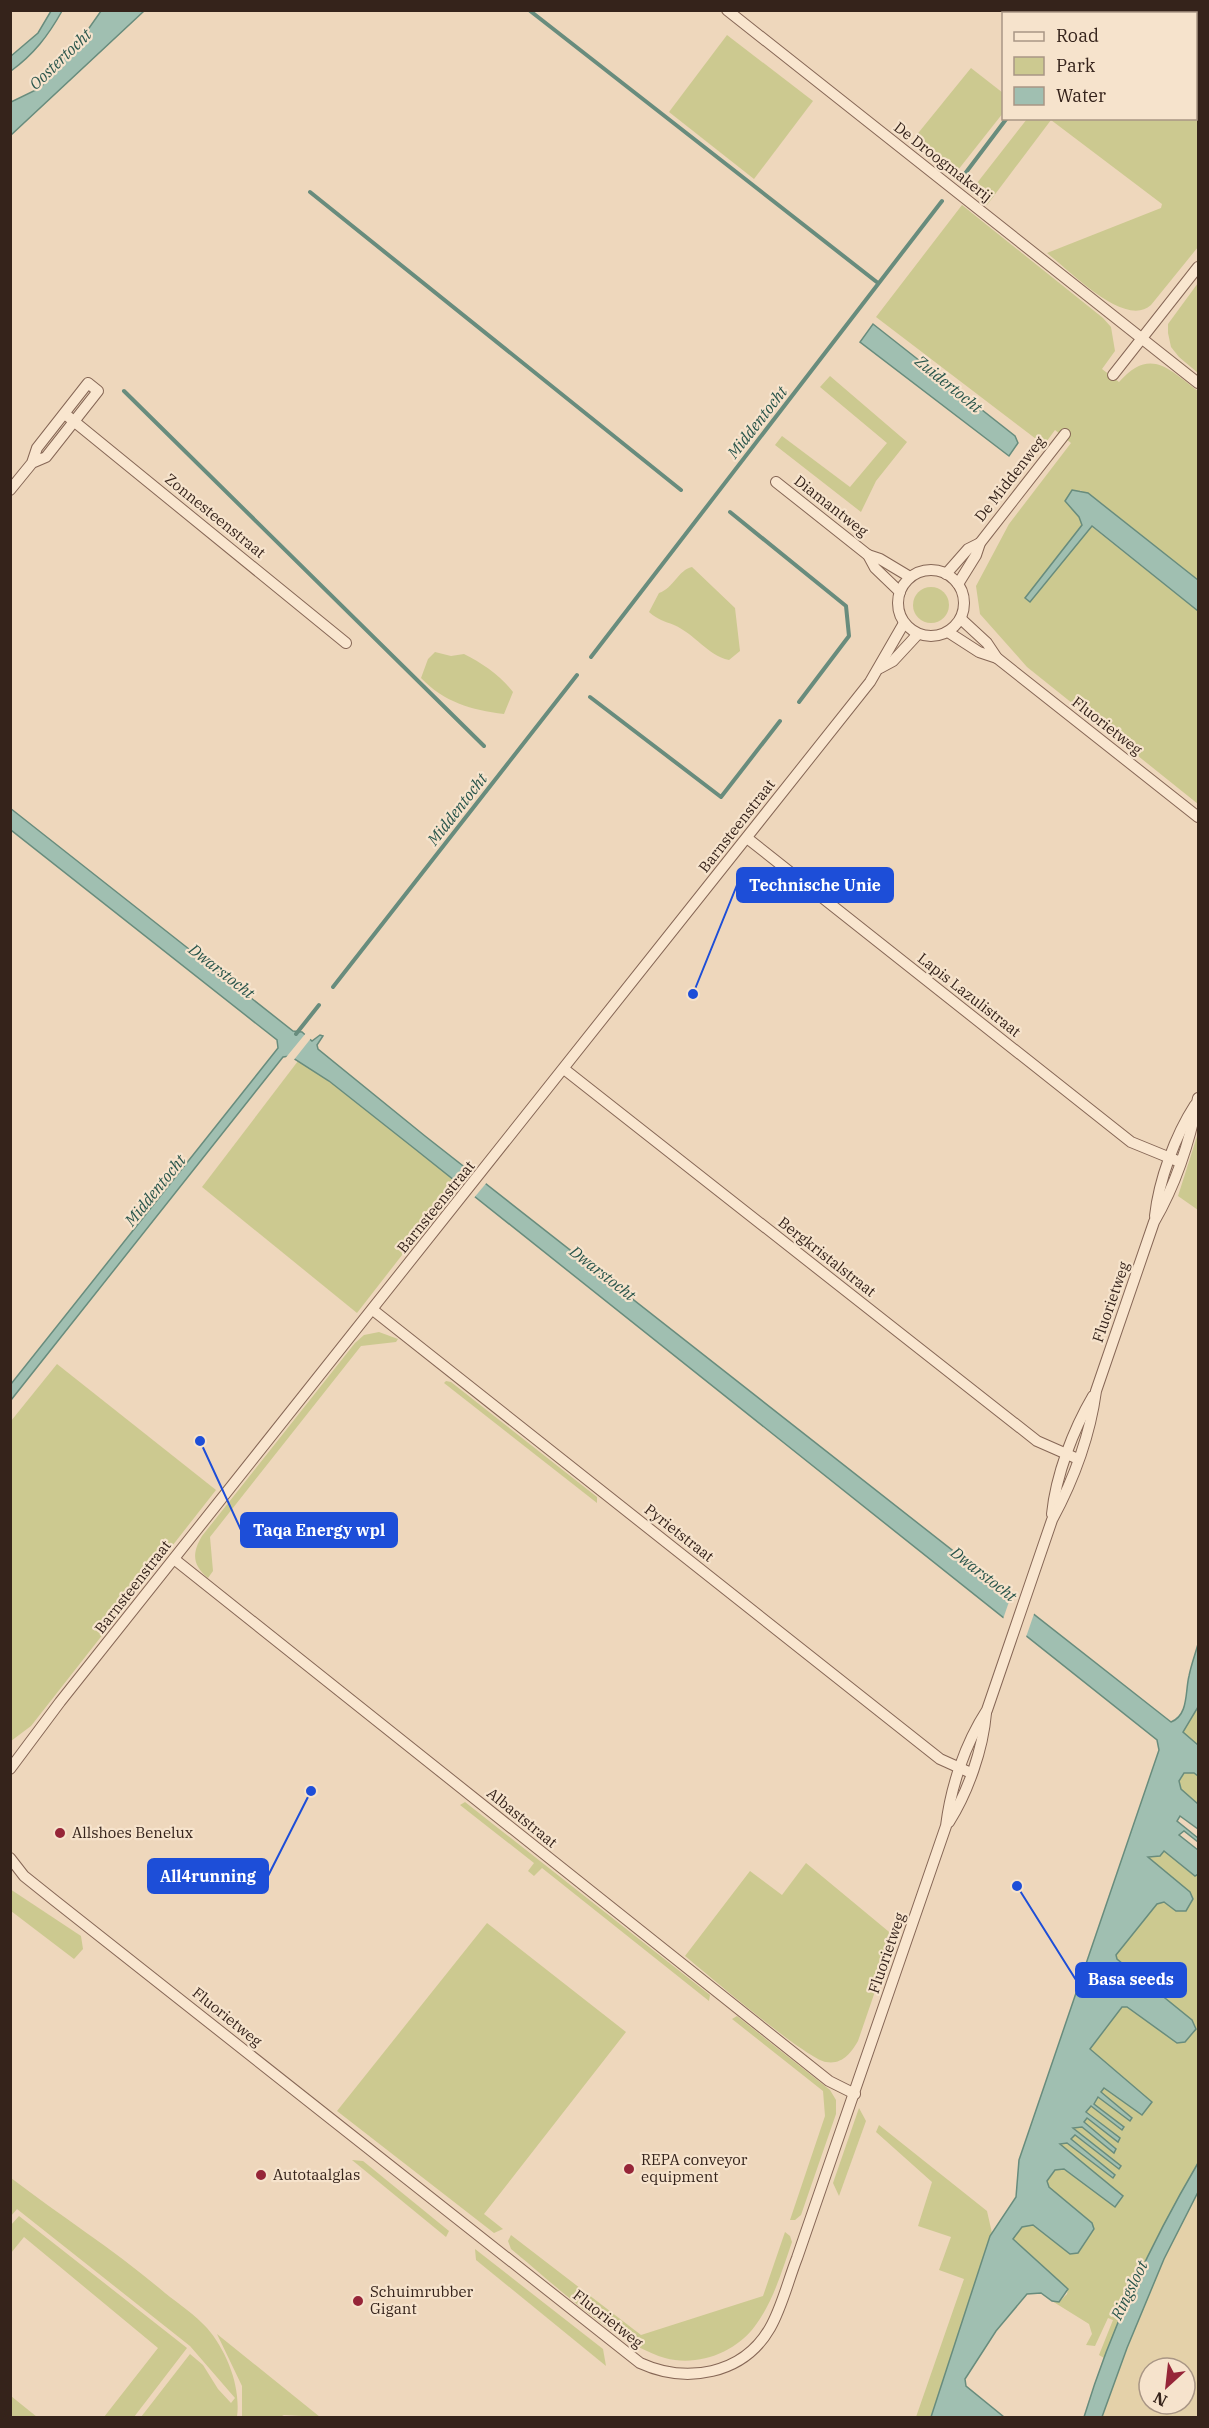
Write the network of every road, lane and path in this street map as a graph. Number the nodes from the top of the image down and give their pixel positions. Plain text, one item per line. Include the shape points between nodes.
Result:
1 (727, 10) edge
2 (1198, 267) edge
3 (1142, 336) junction
4 (1113, 375) dead end
5 (1198, 383) edge
6 (65, 414) junction
7 (75, 422) junction
8 (1065, 434) dead end
9 (32, 463) junction
10 (776, 482) dead end
11 (10, 490) edge
12 (980, 543) junction
13 (868, 555) junction
14 (946, 574) junction
15 (910, 577) junction
16 (958, 584) junction
17 (900, 592) junction
18 (961, 619) junction
19 (904, 623) junction
20 (948, 632) junction
21 (918, 634) junction
22 (346, 643) dead end
23 (997, 658) junction
24 (880, 668) junction
25 (1198, 817) edge
26 (747, 838) junction
27 (564, 1069) junction
28 (1198, 1099) edge
29 (1176, 1161) junction
30 (373, 1310) junction
31 (1073, 1457) junction
32 (174, 1558) junction
33 (11, 1766) edge
34 (966, 1771) junction
35 (10, 1858) edge
36 (10, 1871) edge
37 (24, 1876) junction
38 (855, 2094) junction

1 - 3 street, De Droogmakerij
2 - 3 street
3 - 4 street
3 - 5 street, De Droogmakerij
6 - 7 street, Zonnesteenstraat
6 - 7 street via 87,384 91,385 98,392
6 - 9 street via 37,448
7 - 9 street via 46,457
7 - 22 street, Zonnesteenstraat
8 - 12 street, De Middenweg
9 - 11 street
10 - 13 street, Diamantweg
12 - 14 street, De Middenweg via 968,549
12 - 16 street, De Middenweg
13 - 15 street, Diamantweg
13 - 17 street, Diamantweg via 875,568
14 - 15 street via 924,571
14 - 16 street
15 - 17 street
16 - 18 street via 964,598
17 - 19 street via 898,608
18 - 20 street
18 - 23 street, Fluorietweg
19 - 21 street
19 - 24 street, Barnsteenstraat
20 - 21 street via 938,636
20 - 23 street, Fluorietweg
21 - 24 street, Barnsteenstraat via 893,661
23 - 25 street, Fluorietweg
24 - 26 street, Barnsteenstraat
26 - 27 street, Barnsteenstraat
26 - 29 street, Lapis Lazulistraat via 1131,1142
27 - 30 street, Barnsteenstraat
27 - 31 street, Bergkristalstraat via 1037,1441
28 - 29 street, Fluorietweg via 1194,1124
29 - 31 street, Fluorietweg via 1167,1199 1154,1222 1096,1391 1093,1418
30 - 32 street, Barnsteenstraat
30 - 34 street, Pyrietstraat via 940,1759
31 - 34 street, Fluorietweg via 1065,1495 1052,1520 987,1710 985,1730
32 - 33 street, Barnsteenstraat
32 - 38 street, Albaststraat via 829,2081
34 - 38 street, Fluorietweg via 957,1808 946,1826
35 - 37 street, Fluorietweg
36 - 37 street, Fluorietweg
37 - 38 street, Fluorietweg via 628,2355 662,2371 693,2374 722,2368 745,2356 768,2331

